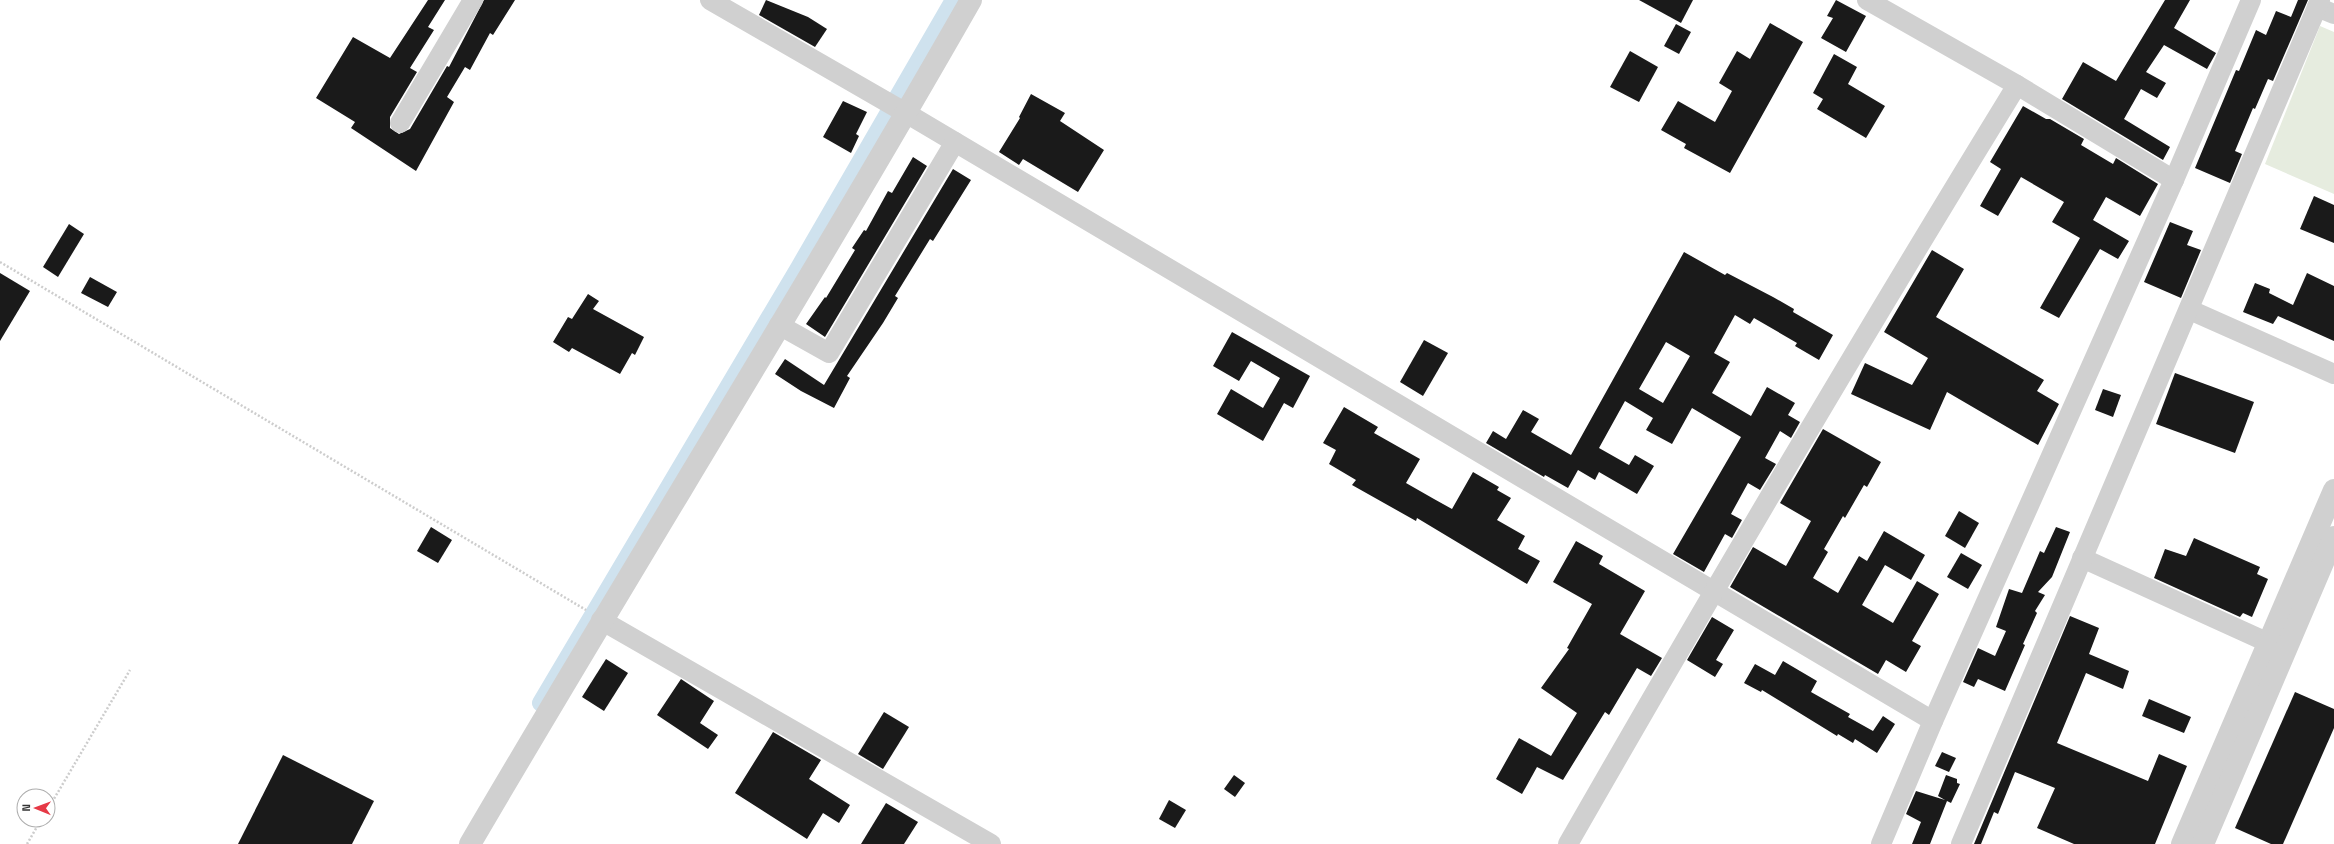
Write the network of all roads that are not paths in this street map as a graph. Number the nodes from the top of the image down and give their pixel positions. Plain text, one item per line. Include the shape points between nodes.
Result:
1 (473, 0) edge
2 (710, 0) edge
3 (971, 0) edge
4 (1867, 0) edge
5 (2251, 0) edge
6 (2324, 7) edge
7 (2017, 85) junction
8 (906, 113) junction
9 (400, 123) dead end
10 (955, 142) junction
11 (2174, 180) junction
12 (2190, 310) junction
13 (779, 325) junction
14 (2334, 374) edge
15 (2334, 490) edge
16 (2334, 537) edge
17 (2082, 558) junction
18 (1713, 592) junction
19 (602, 620) junction
20 (2269, 643) junction
21 (1933, 721) junction
22 (1890, 824) junction
23 (470, 844) edge
24 (991, 844) edge
25 (1568, 844) edge
26 (1881, 844) edge
27 (1894, 844) edge
28 (1961, 844) edge
29 (2182, 844) edge
30 (2203, 844) edge

1 - 9 street
2 - 8 street
3 - 8 street
4 - 7 street
5 - 11 street
6 - 12 street
7 - 11 street
7 - 18 street via 1883,304
8 - 10 street
8 - 13 street
10 - 13 street via 829,353
10 - 18 street
11 - 21 street
12 - 14 street
12 - 17 street
13 - 19 street
15 - 20 street
16 - 30 street
17 - 20 street
17 - 28 street
18 - 21 street
18 - 25 street
19 - 23 street
19 - 24 street
20 - 29 street
21 - 22 street
22 - 26 street
22 - 27 street

